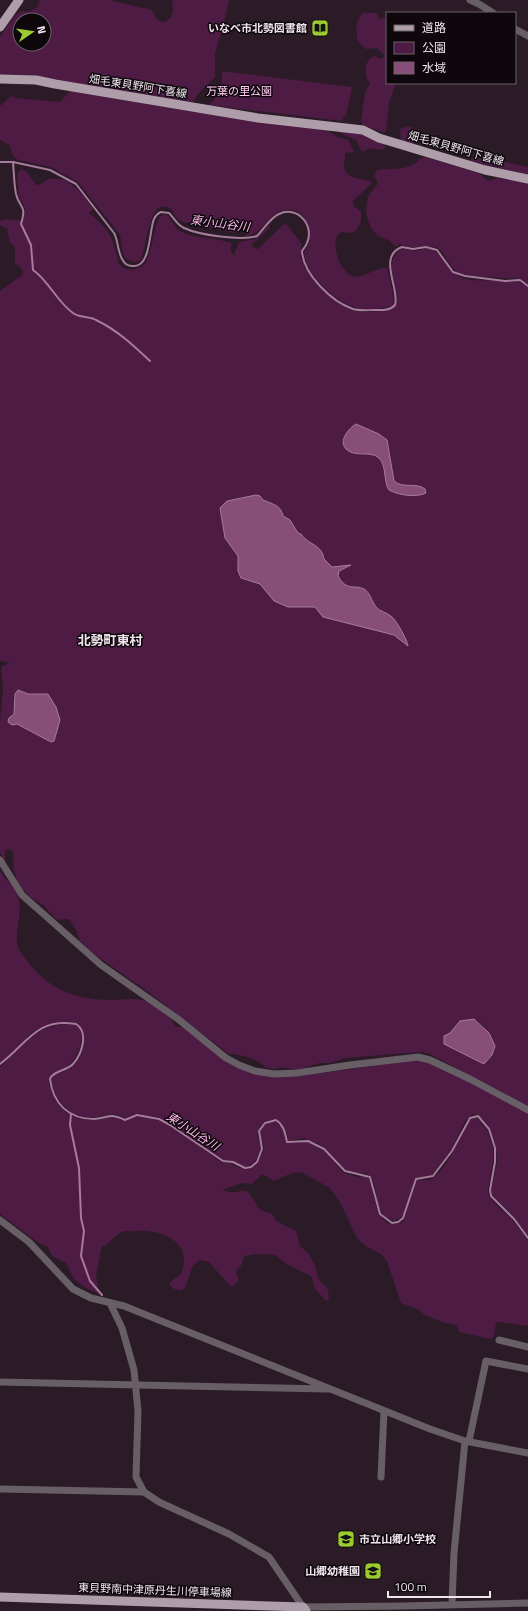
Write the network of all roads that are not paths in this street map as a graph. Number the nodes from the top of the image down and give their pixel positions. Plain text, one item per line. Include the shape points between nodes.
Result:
1 (19, 0) edge
2 (470, 0) edge
3 (480, 2) edge
4 (492, 12) edge
5 (0, 27) edge
6 (516, 30) edge
7 (528, 36) edge
8 (0, 79) edge
9 (528, 178) edge
10 (0, 860) edge
11 (528, 1110) edge
12 (0, 1220) edge
13 (110, 1303) junction
14 (499, 1340) dead end
15 (528, 1347) edge
16 (528, 1369) edge
17 (0, 1382) edge
18 (136, 1384) junction
19 (330, 1389) junction
20 (384, 1411) junction
21 (467, 1441) junction
22 (528, 1453) edge
23 (381, 1477) dead end
24 (0, 1489) edge
25 (144, 1492) junction
26 (0, 1597) edge
27 (528, 1603) edge
28 (452, 1604) junction
29 (197, 1607) edge
30 (249, 1608) edge
31 (305, 1609) edge

1 - 5 main road
2 - 3 street
3 - 4 street
6 - 7 street
8 - 9 main road, 畑毛東貝野阿下喜線 via 36,80 258,118 363,130 380,138 485,170
10 - 11 street via 22,895 101,965 239,1065 255,1071 290,1074 418,1057 470,1079
12 - 13 street via 29,1242 73,1289
13 - 18 street via 124,1334
13 - 19 street via 124,1306
14 - 15 street
16 - 21 street via 486,1361
17 - 18 street
18 - 19 street
18 - 25 street via 136,1477
19 - 20 street
20 - 21 street
20 - 23 street
21 - 22 street
21 - 28 street via 454,1553
24 - 25 street
25 - 31 street via 269,1557
26 - 29 main road, 東貝野南中津原丹生川停車場線
27 - 28 street
28 - 31 street
29 - 30 main road, 東貝野南中津原丹生川停車場線
30 - 31 main road, 東貝野南中津原丹生川停車場線

